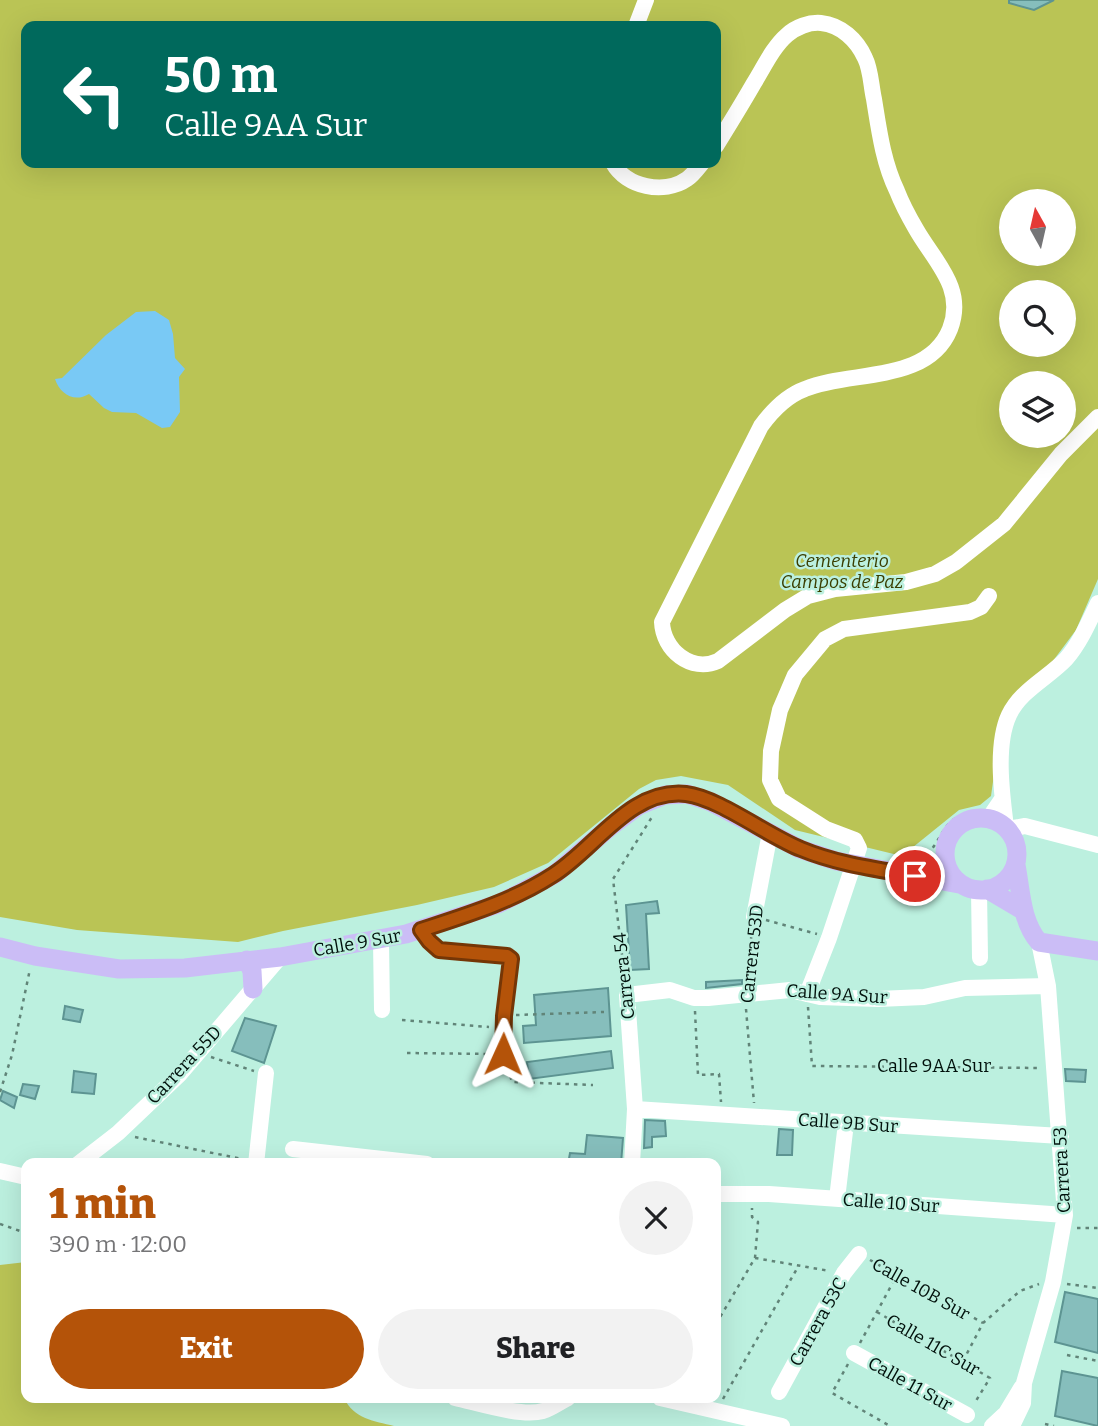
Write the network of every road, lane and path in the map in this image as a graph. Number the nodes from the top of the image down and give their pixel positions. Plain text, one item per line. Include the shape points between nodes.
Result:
1 (646, 0) edge
2 (638, 21) edge
3 (721, 138) edge
4 (617, 168) edge
5 (698, 168) edge
6 (1098, 417) edge
7 (989, 596) dead end
8 (1098, 603) edge
9 (656, 811) dead end
10 (1001, 825) junction
11 (770, 833) junction
12 (1098, 845) edge
13 (944, 848) junction
14 (854, 865) junction
15 (1016, 865) junction
16 (915, 876) junction
17 (959, 884) junction
18 (983, 890) junction
19 (1024, 911) junction
20 (754, 917) junction
21 (421, 930) junction
22 (829, 938) junction
23 (381, 940) junction
24 (1039, 942) junction
25 (0, 947) edge
26 (1098, 951) edge
27 (280, 957) junction
28 (980, 958) dead end
29 (247, 960) junction
30 (31, 965) dead end
31 (1048, 986) junction
32 (253, 989) junction
33 (807, 994) junction
34 (626, 995) junction
35 (745, 996) junction
36 (694, 998) junction
37 (383, 1010) dead end
38 (604, 1012) dead end
39 (402, 1020) dead end
40 (504, 1022) junction
41 (197, 1053) junction
42 (407, 1053) dead end
43 (503, 1054) junction
44 (1055, 1068) junction
45 (249, 1070) dead end
46 (266, 1073) dead end
47 (593, 1085) dead end
48 (0, 1092) edge
49 (635, 1109) junction
50 (722, 1115) junction
51 (755, 1117) junction
52 (846, 1123) junction
53 (118, 1133) junction
54 (1061, 1136) junction
55 (293, 1149) dead end
56 (86, 1158) edge
57 (233, 1158) edge
58 (257, 1158) edge
59 (327, 1158) edge
60 (632, 1158) edge
61 (0, 1171) edge
62 (21, 1176) edge
63 (721, 1194) edge
64 (752, 1194) junction
65 (837, 1199) junction
66 (1065, 1222) junction
67 (0, 1224) edge
68 (1098, 1228) edge
69 (21, 1231) edge
70 (859, 1254) joint
71 (755, 1258) junction
72 (799, 1265) junction
73 (844, 1273) junction
74 (897, 1275) junction
75 (877, 1312) junction
76 (721, 1316) edge
77 (854, 1353) junction
78 (1067, 1355) dead end
79 (1098, 1361) edge
80 (963, 1362) junction
81 (1024, 1383) junction
82 (779, 1392) dead end
83 (721, 1402) edge
84 (478, 1403) edge
85 (558, 1403) edge
86 (682, 1403) edge
87 (721, 1403) edge
88 (716, 1411) junction
89 (967, 1415) joint
90 (1045, 1424) dead end
91 (782, 1426) edge
92 (890, 1426) edge
93 (992, 1426) edge
94 (1012, 1426) edge
95 (1054, 1426) edge

1 - 2 street
3 - 6 street via 787,35 802,26 822,23 848,34 865,58 896,189 948,278 955,304 949,330 933,353 921,361 805,388 769,415 662,622 665,639 681,657 696,665 709,665 808,596 906,582 956,562 1004,524
4 - 5 street via 635,183 664,187 689,178
7 - 14 street via 970,612 844,629 825,639 795,675 777,723 770,780 779,799 826,829 859,843
8 - 10 street via 1066,658 1020,698 1009,715 1003,736
9 - 34 path, Carrera 54 via 613,879
10 - 12 street via 1025,826
10 - 13 main road via 981,817 965,821 952,831
10 - 15 main road via 1017,848
11 - 14 main road, Calle 9 Sur via 800,849
11 - 20 street, Carrera 53D
11 - 21 main road, Calle 9 Sur via 711,802 687,794 665,795 638,806 555,874 498,904
13 - 16 main road via 934,863
13 - 17 main road via 948,870
14 - 16 main road, Calle 9 Sur
14 - 22 street
15 - 18 main road via 1007,878
15 - 19 main road, Carrera 53
16 - 17 main road, Calle 9 Sur
17 - 18 main road
18 - 19 main road
18 - 28 street
19 - 24 main road, Carrera 53 via 1030,932
20 - 22 path
20 - 35 path, Carrera 53D
21 - 23 main road, Calle 9 Sur
21 - 40 street via 439,950 507,956 513,962
22 - 33 street
23 - 27 main road, Calle 9 Sur
23 - 37 street
24 - 26 main road
24 - 31 street, Carrera 53
25 - 29 main road, Calle 9 Sur via 119,969 185,968
27 - 29 main road, Calle 9 Sur
27 - 32 street, Carrera 55D
29 - 32 main road
30 - 48 path
31 - 33 street, Calle 9A Sur via 965,988 890,999
31 - 44 street, Carrera 53
32 - 41 street, Carrera 55D
33 - 35 street, Calle 9A Sur via 776,990
33 - 44 path, Calle 9AA Sur via 812,1066
34 - 36 street, Calle 9A Sur via 670,990
34 - 49 street, Carrera 54
35 - 36 street, Calle 9A Sur
35 - 51 path, Carrera 53D
36 - 50 path via 698,1075 719,1074
38 - 40 path
39 - 40 path
40 - 43 street
41 - 45 path
41 - 53 street, Carrera 55D
42 - 43 path
43 - 47 path via 512,1082
44 - 54 street, Carrera 53
46 - 58 street
49 - 50 street, Calle 9B Sur
49 - 60 street, Carrera 54
50 - 51 street, Calle 9B Sur
51 - 52 street, Calle 9B Sur
52 - 54 street, Calle 9B Sur
52 - 65 street
53 - 56 street, Carrera 55D
53 - 57 path
54 - 66 street, Carrera 53
55 - 59 street
61 - 62 street
63 - 64 street, Calle 10 Sur
64 - 65 street, Calle 10 Sur
64 - 71 path via 752,1217 758,1222
65 - 66 street, Calle 10 Sur
66 - 68 path
66 - 81 street, Carrera 53
67 - 69 path
70 - 73 street, Carrera 53C
70 - 74 path, Calle 10B Sur
71 - 72 path, Calle 10B Sur
71 - 76 path
72 - 73 path, Calle 10B Sur
72 - 83 path
73 - 82 street, Carrera 53C
74 - 75 path
74 - 80 path, Calle 10B Sur via 983,1323
75 - 77 path
75 - 80 path, Calle 11C Sur
77 - 89 street, Calle 11 Sur
77 - 92 path via 832,1393
78 - 79 path
80 - 89 path, Calle 11C Sur via 990,1378
81 - 93 street
81 - 94 street, Carrera 53 via 1023,1403
84 - 85 street via 520,1412 537,1412
86 - 88 street
87 - 88 path
88 - 91 street
90 - 95 path

